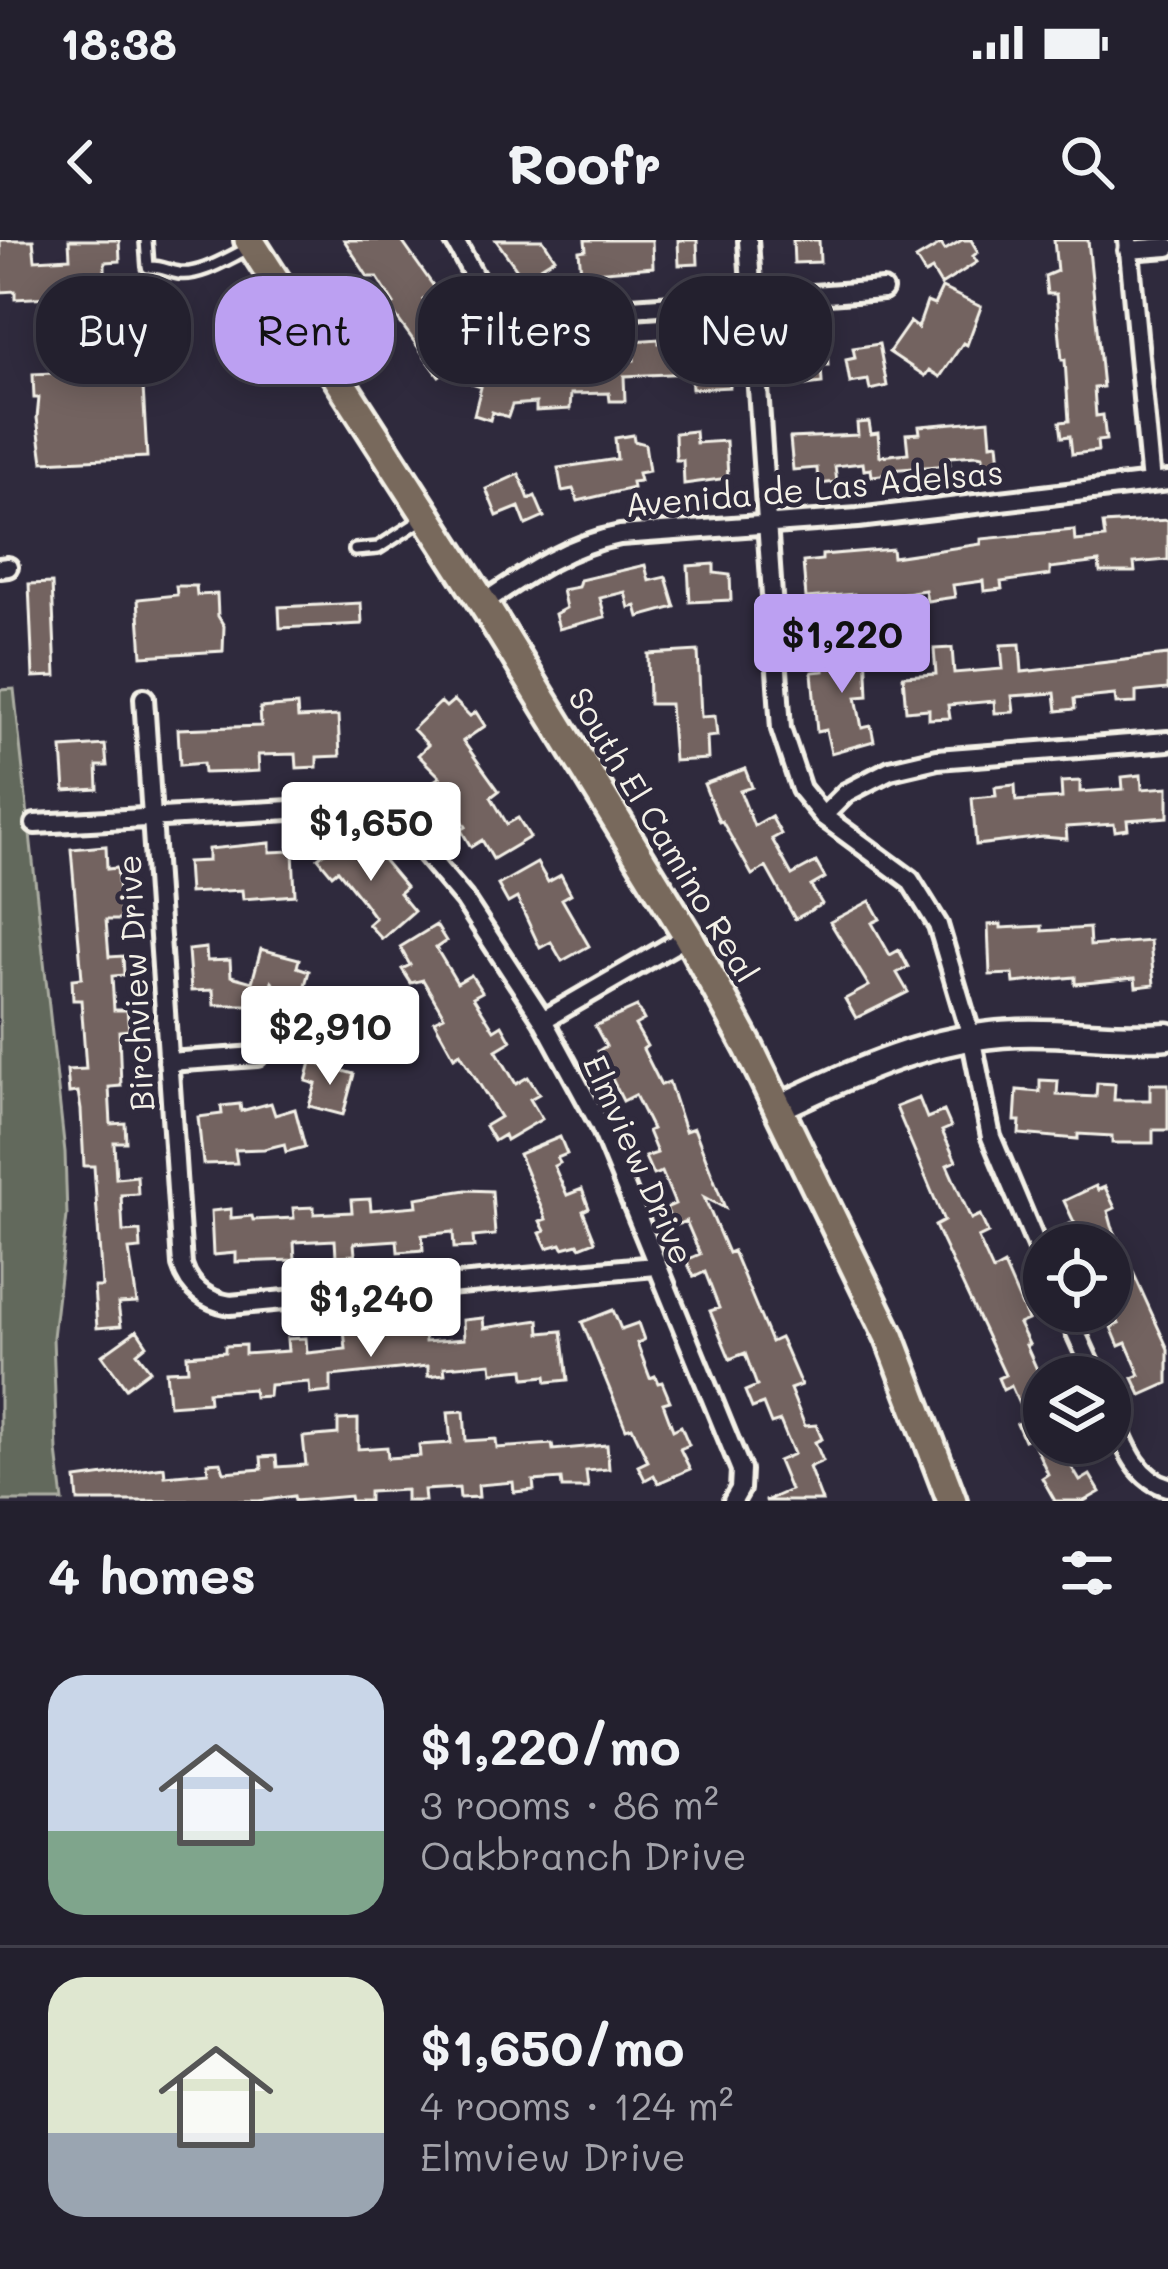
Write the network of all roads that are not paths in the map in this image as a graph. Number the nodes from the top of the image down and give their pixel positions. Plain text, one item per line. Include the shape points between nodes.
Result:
1 (146, 240) edge
2 (454, 240) edge
3 (748, 240) edge
4 (252, 243) edge
5 (1128, 245) edge
6 (1168, 247) edge
7 (750, 276) edge
8 (883, 290) dead end
9 (832, 293) edge
10 (659, 306) edge
11 (757, 384) edge
12 (1159, 482) edge
13 (427, 516) junction
14 (766, 523) junction
15 (355, 550) dead end
16 (483, 602) junction
17 (144, 698) dead end
18 (1168, 741) edge
19 (823, 815) junction
20 (154, 818) junction
21 (34, 824) dead end
22 (688, 936) junction
23 (543, 1020) junction
24 (971, 1036) junction
25 (1168, 1036) edge
26 (257, 1056) dead end
27 (168, 1062) junction
28 (778, 1108) junction
29 (1028, 1224) edge
30 (655, 1266) junction
31 (1131, 1455) edge
32 (1168, 1487) edge
33 (733, 1501) edge
34 (952, 1501) edge

1 - 4 lane via 148,267 182,274
2 - 10 street via 492,305 506,314
3 - 7 street
4 - 13 main road, South El Camino Real
5 - 6 street
5 - 12 street
8 - 9 street
11 - 14 street
12 - 14 street, Avenida de Las Adelsas
13 - 15 lane via 378,548
13 - 16 main road, South El Camino Real
14 - 16 street, Avenida de Las Adelsas via 597,539
14 - 19 street via 781,729 801,789
16 - 22 main road, South El Camino Real
17 - 20 street, Birchview Drive
18 - 19 street via 937,759 890,770
19 - 24 street via 910,880 938,925
20 - 21 street
20 - 23 street, Elmview Drive via 386,811 464,899
20 - 27 street, Birchview Drive
22 - 23 street
22 - 28 main road, South El Camino Real
23 - 30 street, Elmview Drive via 600,1125
24 - 25 street
24 - 28 street via 889,1058
24 - 29 street via 991,1137
26 - 27 street
27 - 30 street, Birchview Drive via 182,1264 212,1302
28 - 34 main road, South El Camino Real via 890,1338
30 - 33 street, Elmview Drive via 741,1470
31 - 32 street

